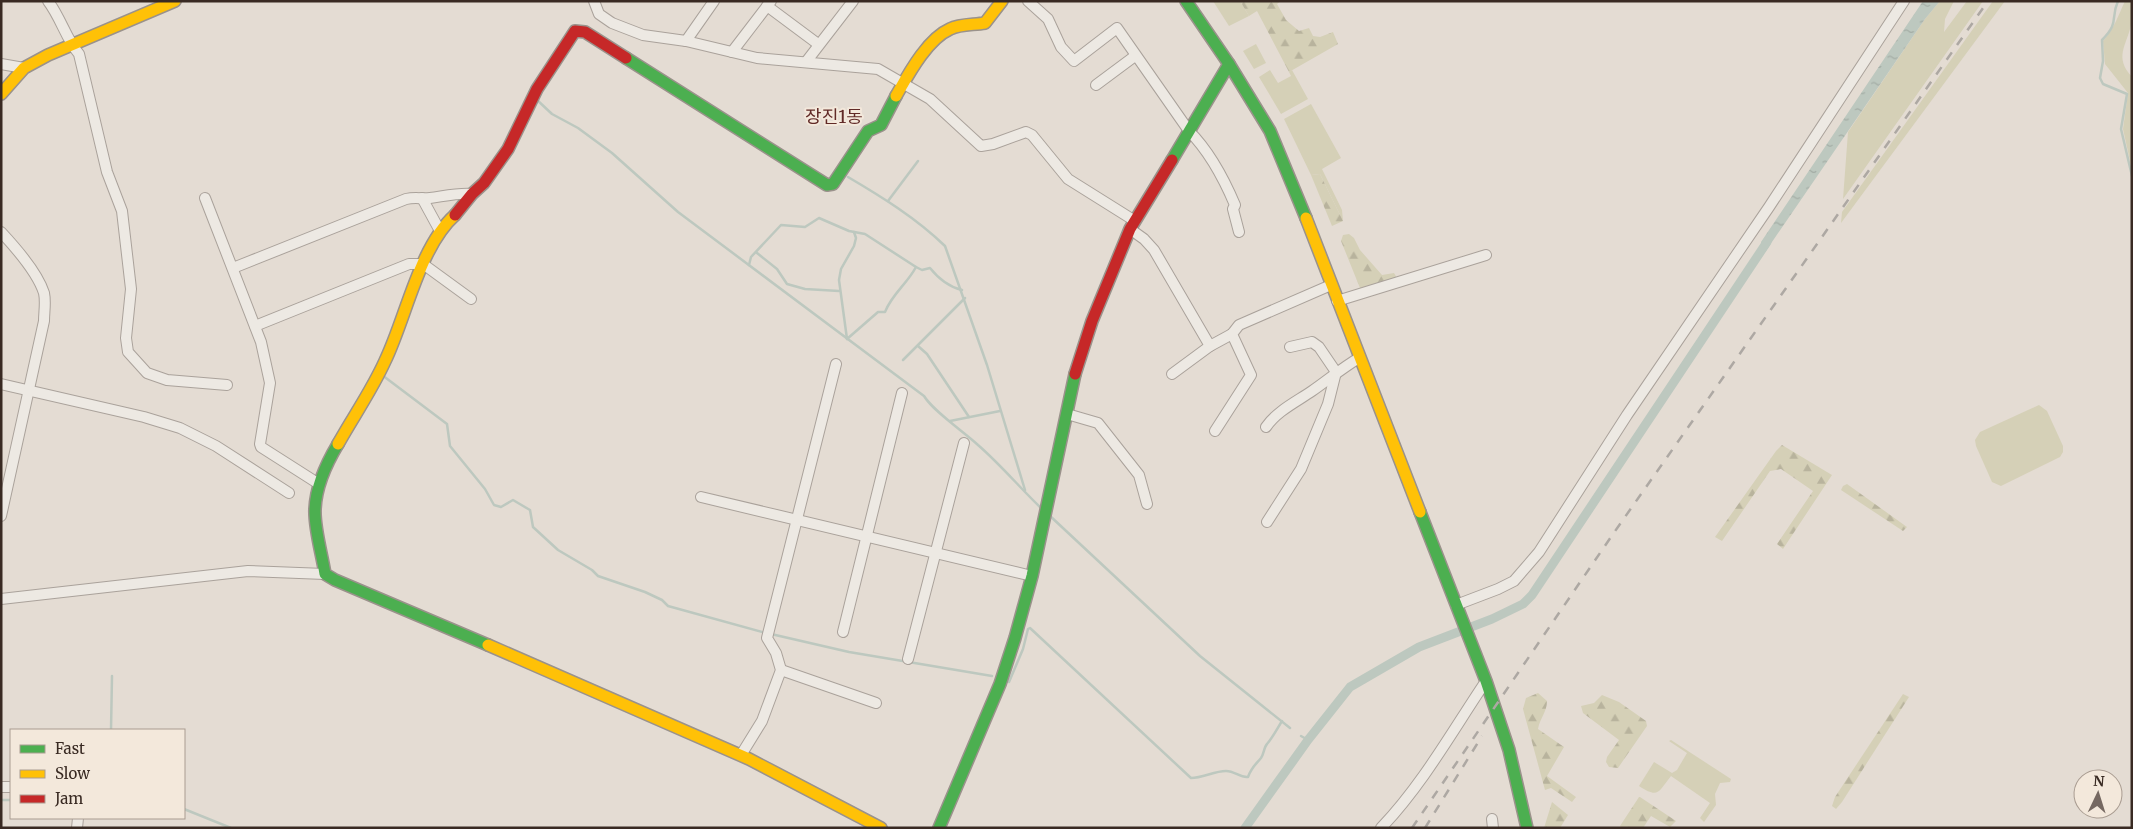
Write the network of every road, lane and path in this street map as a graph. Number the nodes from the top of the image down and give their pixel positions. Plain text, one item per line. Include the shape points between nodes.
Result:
1 (48, 1) edge
2 (175, 1) edge
3 (594, 1) edge
4 (714, 1) edge
5 (853, 1) edge
6 (1002, 1) edge
7 (1028, 1) edge
8 (1186, 1) edge
9 (1904, 1) edge
10 (769, 4) edge
11 (686, 40) junction
12 (818, 44) junction
13 (71, 45) junction
14 (732, 52) junction
15 (1135, 56) junction
16 (806, 62) junction
17 (1, 64) edge
18 (1229, 64) junction
19 (24, 68) junction
20 (904, 83) junction
21 (1096, 85) dead end
22 (1, 94) edge
23 (1189, 131) junction
24 (472, 194) junction
25 (205, 198) dead end
26 (422, 198) junction
27 (1133, 225) junction
28 (1, 232) edge
29 (440, 232) junction
30 (1239, 232) dead end
31 (1486, 255) dead end
32 (423, 264) junction
33 (234, 268) junction
34 (1332, 285) junction
35 (471, 299) dead end
36 (1337, 301) junction
37 (256, 326) junction
38 (1232, 334) junction
39 (1210, 346) junction
40 (1290, 347) dead end
41 (1359, 358) junction
42 (836, 364) dead end
43 (1336, 372) junction
44 (1172, 374) dead end
45 (1, 384) edge
46 (227, 385) dead end
47 (28, 391) junction
48 (902, 393) dead end
49 (1067, 414) junction
50 (1266, 427) dead end
51 (1215, 431) dead end
52 (964, 443) dead end
53 (319, 484) junction
54 (289, 493) dead end
55 (701, 496) dead end
56 (1147, 504) dead end
57 (1, 516) edge
58 (797, 520) junction
59 (1267, 522) dead end
60 (867, 536) junction
61 (936, 553) junction
62 (325, 574) junction
63 (1032, 576) junction
64 (1, 599) edge
65 (1456, 605) junction
66 (843, 632) dead end
67 (908, 659) dead end
68 (781, 670) junction
69 (1486, 681) junction
70 (876, 703) dead end
71 (741, 756) junction
72 (880, 828) edge
73 (939, 828) edge
74 (1382, 828) edge
75 (1528, 828) edge

1 - 13 street
2 - 13 street
3 - 11 street via 599,14 623,29 657,38
4 - 11 street
5 - 12 street
6 - 20 street via 985,23 951,28 936,38
7 - 15 street via 1048,19 1060,47 1074,61 1117,28
8 - 18 street
9 - 65 street via 1539,552 1514,581
10 - 12 street
10 - 14 street
11 - 14 street
12 - 16 street
13 - 19 street
13 - 46 street via 79,54 107,172 122,212 131,289 126,338 128,352 146,373 167,380
14 - 16 street via 757,58
15 - 21 street
15 - 23 street
16 - 20 street via 878,68
17 - 19 street
18 - 23 street
18 - 34 street via 1270,131
19 - 22 street
20 - 24 street via 881,125 868,131 833,184 827,185 604,43 578,30 538,89 508,149
20 - 27 street via 930,99 981,146 1026,132 1032,134 1068,179
23 - 27 street
23 - 30 street via 1201,143 1226,183 1235,205 1233,210
24 - 26 street
24 - 29 street
25 - 33 street
26 - 29 street
26 - 33 street via 406,199
27 - 39 street via 1154,250
27 - 49 street via 1079,356
28 - 47 street via 44,294 44,321
29 - 32 street
31 - 36 street
32 - 35 street
32 - 37 street via 409,264 382,274
32 - 53 street via 384,364 328,461
33 - 37 street
34 - 36 street
34 - 38 street via 1239,325
36 - 41 street
37 - 53 street via 270,382 261,447
38 - 39 street
38 - 51 street via 1251,375
39 - 44 street
40 - 43 street via 1312,342
41 - 43 street
41 - 65 street
42 - 58 street
43 - 50 street via 1273,417
43 - 59 street via 1328,404 1301,469
45 - 47 street
47 - 54 street via 180,428 216,446
47 - 57 street
48 - 60 street
49 - 56 street via 1098,423 1139,475
49 - 63 street
52 - 61 street
53 - 62 street via 315,510
55 - 58 street
58 - 60 street
58 - 68 street via 767,638 776,652
60 - 61 street
60 - 66 street
61 - 63 street
61 - 67 street
62 - 64 street via 248,571
62 - 71 street
63 - 73 street via 1000,684
65 - 69 street
68 - 70 street
68 - 71 street via 762,722
69 - 74 street via 1421,778
69 - 75 street via 1509,750
71 - 72 street

